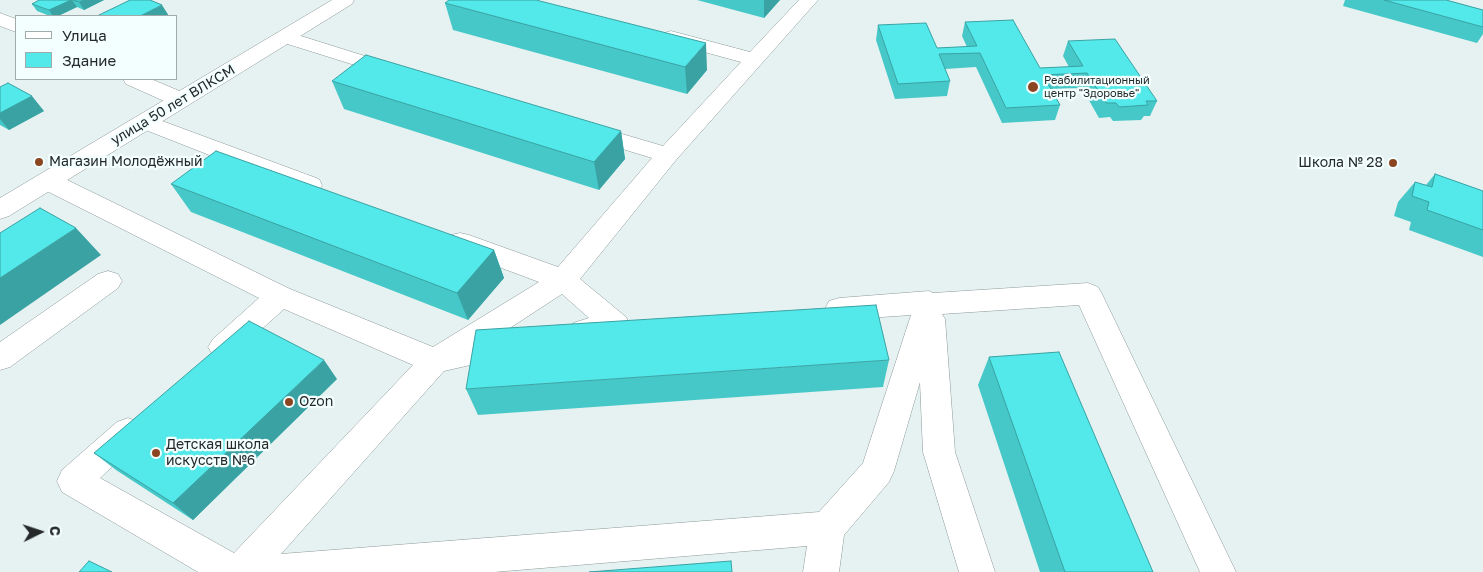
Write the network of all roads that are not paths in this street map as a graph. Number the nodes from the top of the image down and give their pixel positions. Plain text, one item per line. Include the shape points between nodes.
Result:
1 (345, 0) edge
2 (809, 0) edge
3 (0, 20) edge
4 (15, 26) edge
5 (650, 31) edge
6 (285, 37) junction
7 (754, 60) junction
8 (416, 78) edge
9 (136, 80) edge
10 (181, 100) junction
11 (146, 122) junction
12 (565, 124) edge
13 (668, 156) junction
14 (48, 181) junction
15 (331, 193) edge
16 (0, 210) edge
17 (442, 235) edge
18 (563, 280) junction
19 (108, 281) dead end
20 (280, 296) junction
21 (929, 302) junction
22 (812, 311) edge
23 (645, 323) edge
24 (616, 325) junction
25 (558, 336) edge
26 (530, 342) edge
27 (0, 358) edge
28 (435, 361) junction
29 (199, 368) edge
30 (148, 415) edge
31 (827, 528) junction
32 (232, 572) edge
33 (241, 572) edge
34 (279, 572) edge
35 (821, 572) edge
36 (977, 572) edge
37 (1218, 572) edge

1 - 6 main road, улица 50 лет ВЛКСМ
2 - 7 main road
3 - 4 main road
5 - 7 main road
6 - 8 main road
6 - 10 main road, улица 50 лет ВЛКСМ
7 - 13 main road
9 - 10 main road
10 - 11 main road, улица 50 лет ВЛКСМ
11 - 14 main road, улица 50 лет ВЛКСМ
11 - 15 main road
12 - 13 main road
13 - 18 main road
14 - 16 main road, улица 50 лет ВЛКСМ
14 - 20 main road
17 - 18 main road
18 - 24 main road
18 - 28 main road
19 - 27 main road
20 - 28 main road
20 - 29 main road
21 - 22 main road
21 - 31 main road via 877,471
21 - 36 main road via 940,452
21 - 37 main road via 1088,294
23 - 24 main road
24 - 25 main road
26 - 28 main road
28 - 33 main road
30 - 32 main road via 74,481
31 - 34 main road
31 - 35 main road

